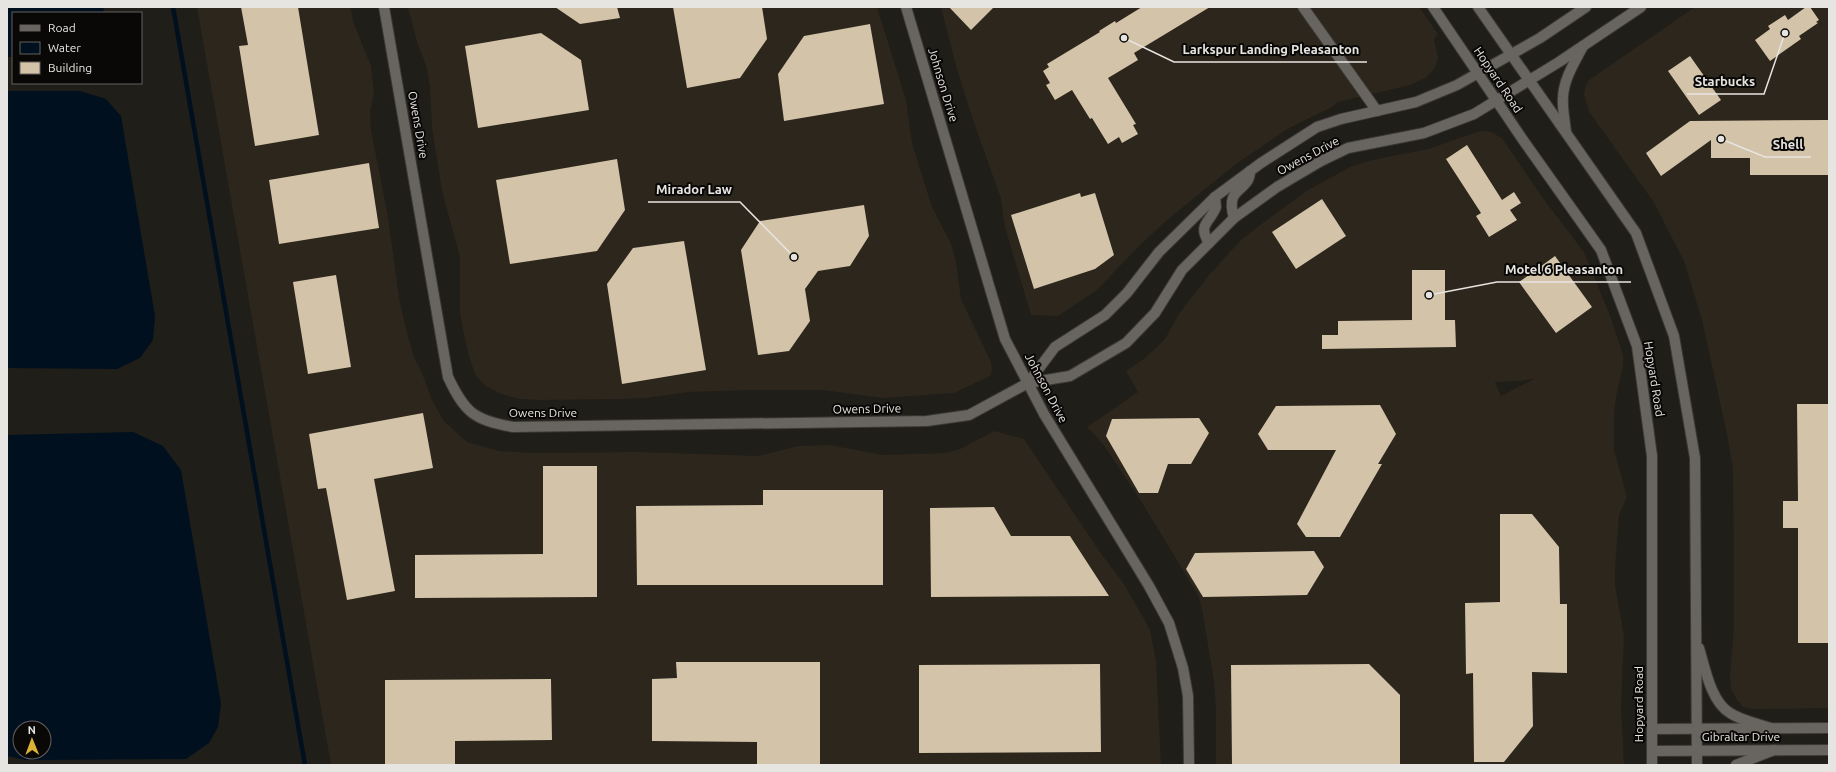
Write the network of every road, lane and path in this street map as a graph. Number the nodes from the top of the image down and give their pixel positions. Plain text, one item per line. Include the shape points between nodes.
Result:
1 (384, 7) edge
2 (906, 7) edge
3 (1303, 7) edge
4 (1433, 7) edge
5 (1478, 7) edge
6 (1586, 7) edge
7 (1641, 7) edge
8 (1583, 46) junction
9 (1511, 55) junction
10 (1478, 73) junction
11 (1529, 80) junction
12 (1496, 100) junction
13 (1377, 111) junction
14 (1566, 134) junction
15 (1250, 171) junction
16 (1215, 197) junction
17 (1234, 218) junction
18 (1209, 243) junction
19 (1028, 383) junction
20 (1696, 638) junction
21 (1829, 728) edge
22 (1652, 729) junction
23 (1696, 729) junction
24 (1773, 729) junction
25 (1696, 750) junction
26 (1774, 750) junction
27 (1829, 750) edge
28 (1652, 751) junction
29 (1189, 765) edge
30 (1652, 765) edge
31 (1697, 765) edge
32 (1736, 765) edge

1 - 19 street, Owens Drive via 448,377 458,398 471,414 491,423 513,427 927,421 969,415
2 - 19 street, Johnson Drive via 1005,339
3 - 13 street
4 - 10 street, Hopyard Road
5 - 9 street, Hopyard Road
6 - 9 street, Owens Drive
7 - 8 street, Owens Drive
8 - 11 street, Owens Drive
8 - 14 street via 1564,86 1562,98
9 - 10 street, Owens Drive
9 - 11 street, Hopyard Road
10 - 12 street, Hopyard Road
10 - 13 street, Owens Drive via 1416,102
11 - 12 street, Owens Drive
11 - 14 street, Hopyard Road
12 - 17 street, Owens Drive via 1474,114 1424,133 1374,142 1341,151 1321,160
12 - 22 street, Hopyard Road via 1601,250 1637,346 1652,456
13 - 15 street, Owens Drive via 1317,127
14 - 20 street, Hopyard Road via 1636,233 1674,336 1695,458
15 - 16 street, Owens Drive
15 - 17 street via 1249,179 1232,197 1231,209
16 - 18 street via 1216,207 1203,230
16 - 19 street, Owens Drive via 1159,252 1127,293 1105,315 1055,346
17 - 18 street, Owens Drive
18 - 19 street, Owens Drive via 1182,270 1155,313 1126,343 1070,376
19 - 29 street, Johnson Drive via 1169,623 1183,668 1188,696
20 - 23 street, Hopyard Road
20 - 24 street via 1721,707 1730,714
21 - 24 street, Gibraltar Drive
22 - 23 street, Gibraltar Drive
22 - 28 street, Hopyard Road
23 - 24 street, Gibraltar Drive
23 - 25 street, Hopyard Road
25 - 26 street, Gibraltar Drive
25 - 28 street, Gibraltar Drive
25 - 31 street, Hopyard Road
26 - 27 street, Gibraltar Drive
26 - 32 street
28 - 30 street, Hopyard Road

